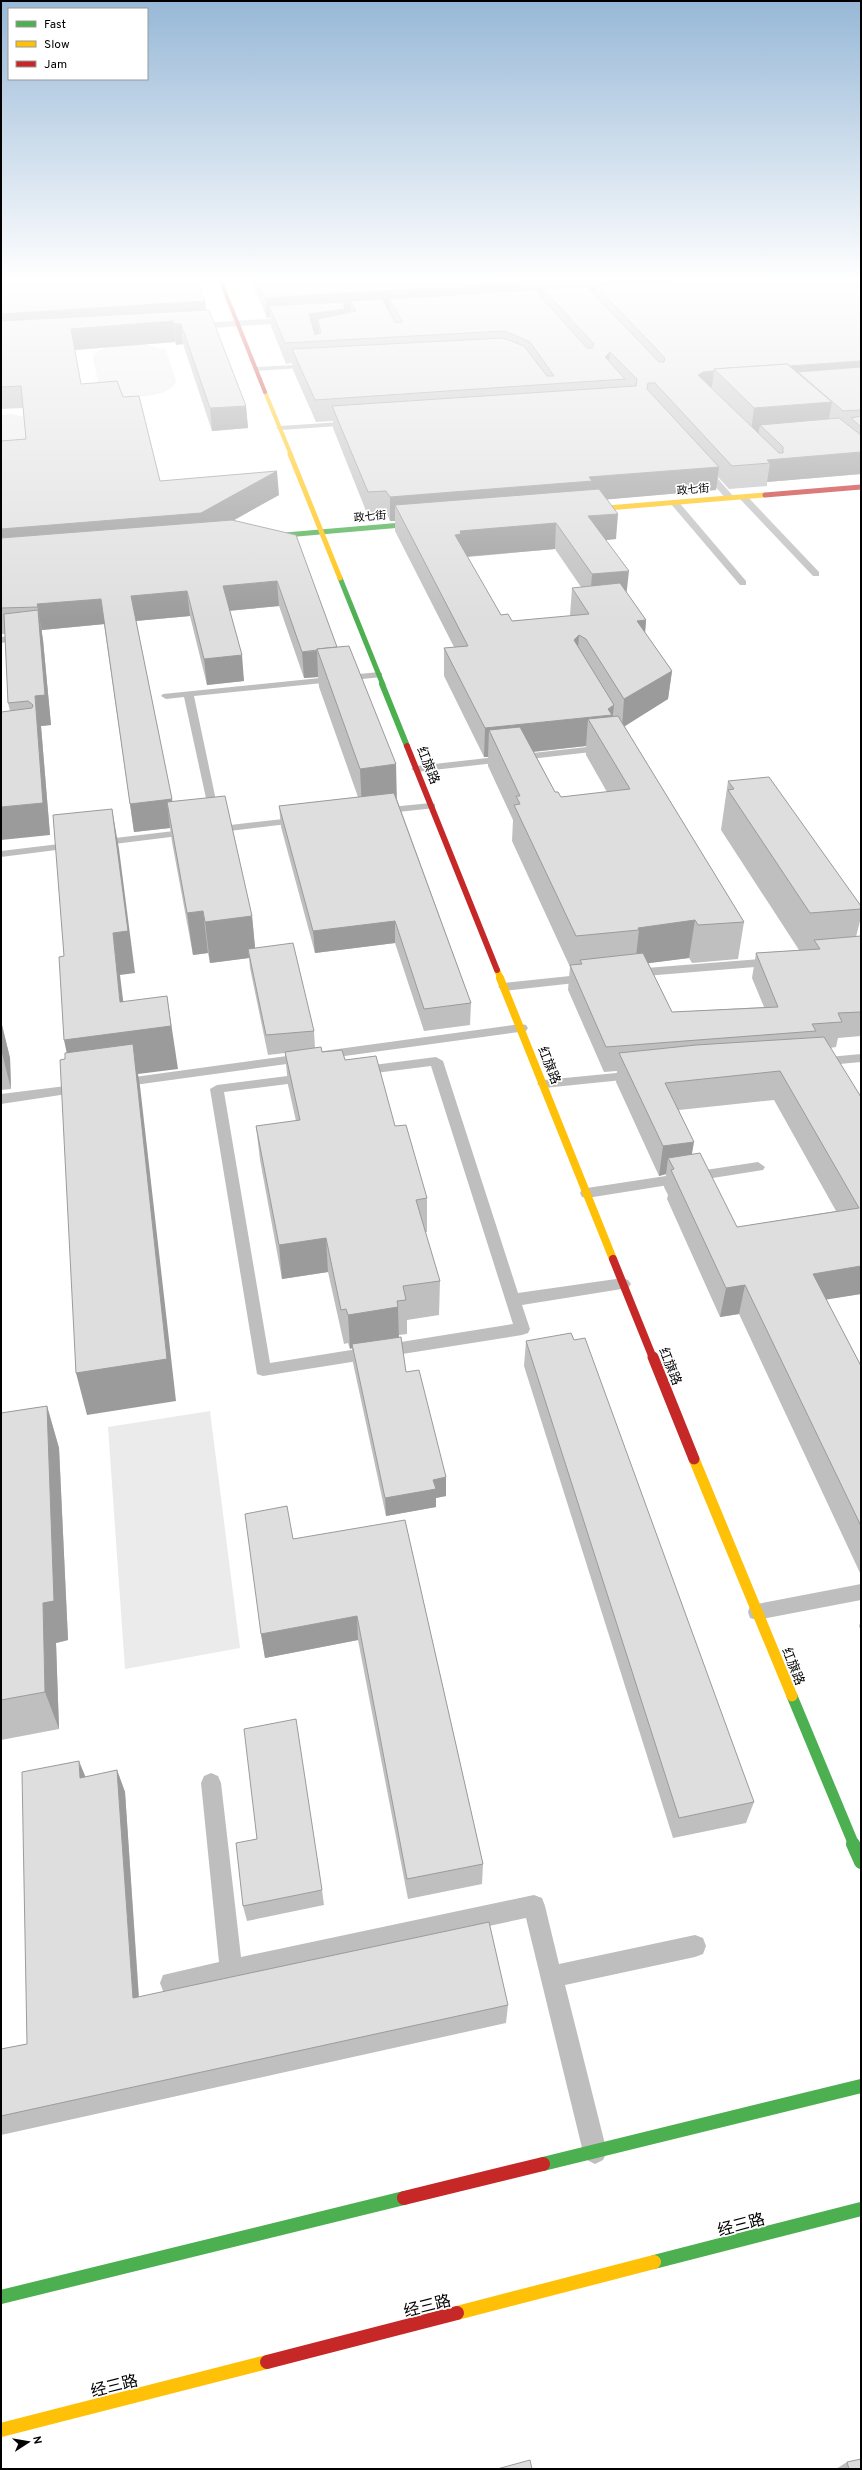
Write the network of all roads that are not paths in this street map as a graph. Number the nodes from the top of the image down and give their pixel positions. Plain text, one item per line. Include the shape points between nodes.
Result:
1 (265, 392) edge
2 (358, 423) edge
3 (280, 428) junction
4 (700, 464) edge
5 (861, 487) edge
6 (743, 497) junction
7 (730, 498) junction
8 (674, 502) junction
9 (572, 511) edge
10 (431, 523) edge
11 (322, 532) junction
12 (251, 538) edge
13 (816, 574) dead end
14 (742, 583) dead end
15 (32, 637) edge
16 (1, 640) edge
17 (379, 675) junction
18 (188, 693) junction
19 (166, 696) dead end
20 (618, 747) edge
21 (416, 769) junction
22 (431, 806) junction
23 (213, 810) edge
24 (368, 812) edge
25 (314, 819) edge
26 (1, 854) edge
27 (787, 962) edge
28 (622, 974) edge
29 (598, 977) edge
30 (504, 987) junction
31 (521, 1028) junction
32 (861, 1058) edge
33 (808, 1062) edge
34 (652, 1073) edge
35 (544, 1084) junction
36 (1, 1099) edge
37 (758, 1168) dead end
38 (587, 1193) junction
39 (623, 1284) junction
40 (512, 1300) junction
41 (861, 1592) edge
42 (758, 1612) junction
43 (211, 1783) dead end
44 (861, 1862) edge
45 (695, 1946) dead end
46 (231, 1969) junction
47 (552, 1977) junction
48 (171, 1982) dead end
49 (861, 2086) edge
50 (595, 2152) junction
51 (861, 2208) edge
52 (1, 2296) edge
53 (1, 2430) edge

1 - 3 street, 红旗路
2 - 3 lane
3 - 11 street, 红旗路
4 - 7 lane
5 - 6 street, 政七街
6 - 7 street, 政七街
6 - 13 lane
7 - 8 street, 政七街
8 - 9 street, 政七街
8 - 14 lane
10 - 11 street, 政七街
11 - 12 street, 政七街
11 - 17 street, 红旗路
15 - 16 lane
17 - 18 lane
17 - 21 street, 红旗路
18 - 19 lane
18 - 23 lane
20 - 21 lane
21 - 22 street, 红旗路
22 - 24 lane
22 - 30 street, 红旗路
25 - 26 lane
27 - 28 lane
29 - 30 lane
30 - 31 street, 红旗路
31 - 35 street, 红旗路
31 - 36 lane
32 - 33 lane
34 - 35 lane
35 - 38 street, 红旗路
37 - 38 lane
38 - 39 street, 红旗路
39 - 40 lane
39 - 42 street, 红旗路
40 - 40 lane via 522,1329 263,1370 217,1089 436,1061
41 - 42 lane
42 - 44 street, 红旗路
43 - 46 lane
45 - 47 lane
46 - 47 lane via 534,1906
46 - 48 lane
47 - 50 lane
49 - 50 street
50 - 52 street
51 - 53 street, 经三路

